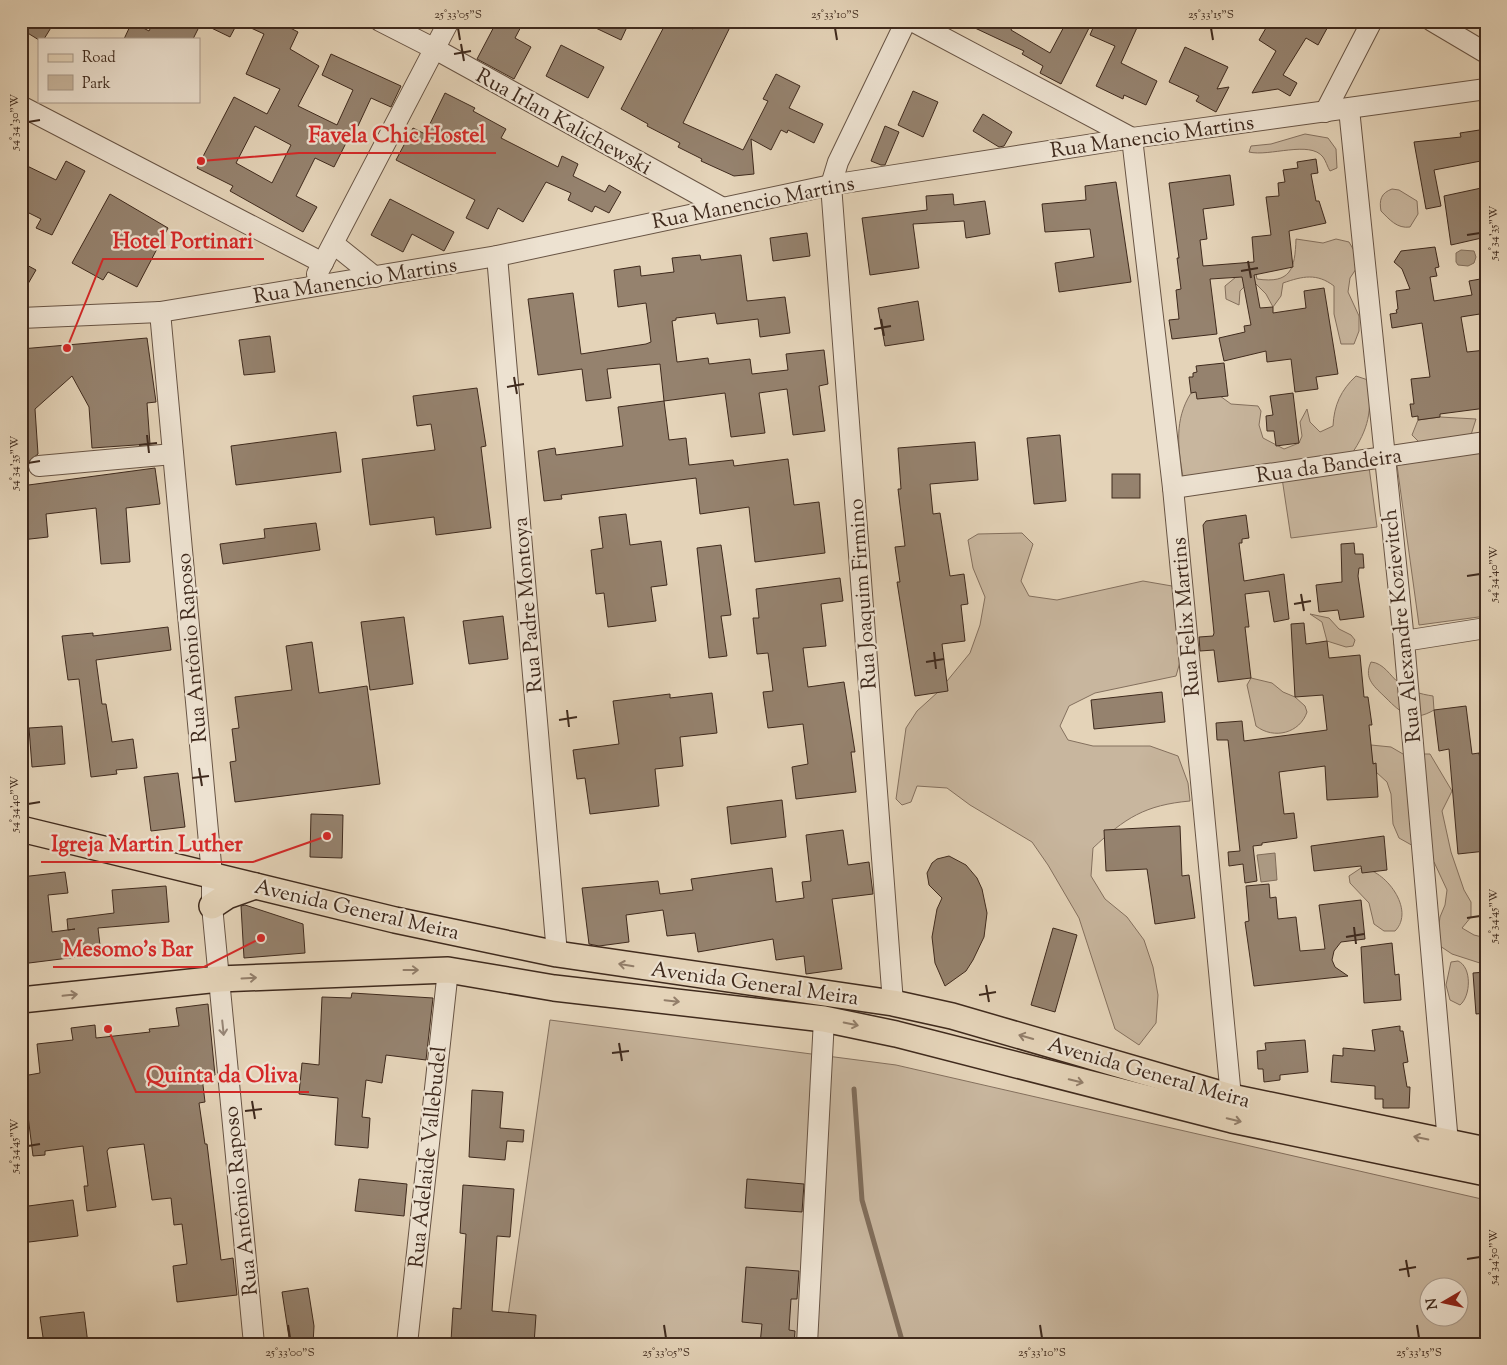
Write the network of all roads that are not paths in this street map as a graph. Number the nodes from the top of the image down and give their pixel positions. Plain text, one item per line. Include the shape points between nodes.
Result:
1 (380, 21) edge
2 (449, 21) edge
3 (906, 21) edge
4 (912, 21) edge
5 (1372, 21) edge
6 (1432, 21) edge
7 (435, 49) junction
8 (1486, 53) edge
9 (1486, 89) edge
10 (21, 106) edge
11 (1348, 109) junction
12 (1325, 112) junction
13 (1132, 138) junction
14 (831, 185) junction
15 (721, 207) junction
16 (334, 244) junction
17 (497, 256) junction
18 (323, 263) junction
19 (375, 277) junction
20 (310, 287) junction
21 (160, 312) junction
22 (21, 318) edge
23 (1486, 442) edge
24 (174, 454) junction
25 (1384, 457) junction
26 (39, 466) dead end
27 (1173, 488) junction
28 (1486, 628) edge
29 (1404, 641) junction
30 (21, 829) edge
31 (212, 875) junction
32 (254, 886) junction
33 (212, 906) junction
34 (557, 954) junction
35 (448, 970) junction
36 (219, 979) junction
37 (554, 988) junction
38 (21, 1000) edge
39 (893, 1003) junction
40 (824, 1019) junction
41 (1231, 1097) junction
42 (1448, 1144) junction
43 (1486, 1150) edge
44 (1486, 1173) edge
45 (254, 1344) edge
46 (407, 1344) edge
47 (807, 1344) edge

1 - 7 street, Rua Irlan Kalichewski
2 - 7 street
3 - 14 street via 838,162
4 - 13 street
5 - 12 street
6 - 8 street
7 - 15 street, Rua Irlan Kalichewski
7 - 16 street
9 - 11 street, Rua Manencio Martins
10 - 18 street
11 - 12 street, Rua Manencio Martins
11 - 25 street, Rua Alexandre Kozievitch
12 - 13 street, Rua Manencio Martins
13 - 14 street, Rua Manencio Martins
13 - 27 street, Rua Felix Martins
14 - 15 street, Rua Manencio Martins
14 - 39 street, Rua Joaquim Firmino
15 - 17 street, Rua Manencio Martins
16 - 18 street
16 - 19 street
17 - 19 street, Rua Manencio Martins
17 - 34 street, Rua Padre Montoya
18 - 20 street
19 - 20 street, Rua Manencio Martins
20 - 21 street, Rua Manencio Martins
21 - 22 street, Rua Manencio Martins
21 - 24 street, Rua Antônio Raposo
23 - 25 street, Rua da Bandeira
24 - 26 street
24 - 31 street, Rua Antônio Raposo
25 - 27 street, Rua da Bandeira
25 - 29 street, Rua Alexandre Kozievitch
27 - 41 street, Rua Felix Martins
28 - 29 street
29 - 42 street, Rua Alexandre Kozievitch
30 - 31 main road, Avenida General Meira
31 - 32 main road, Avenida General Meira
31 - 33 street, Rua Antônio Raposo
32 - 33 main road via 227,896
32 - 34 main road, Avenida General Meira
33 - 36 street, Rua Antônio Raposo
34 - 37 main road
39 -> 34 main road, Avenida General Meira
36 -> 35 main road, Avenida General Meira
35 - 37 main road, Avenida General Meira
35 - 46 street, Rua Adelaide Vallebudel
38 -> 36 main road, Avenida General Meira
36 -> 45 street, Rua Antônio Raposo
37 -> 40 main road, Avenida General Meira
41 -> 39 main road, Avenida General Meira via 952,1016
40 -> 44 main road, Avenida General Meira via 896,1034 1232,1120
40 - 47 street
42 -> 41 main road, Avenida General Meira
42 - 43 main road, Avenida General Meira

